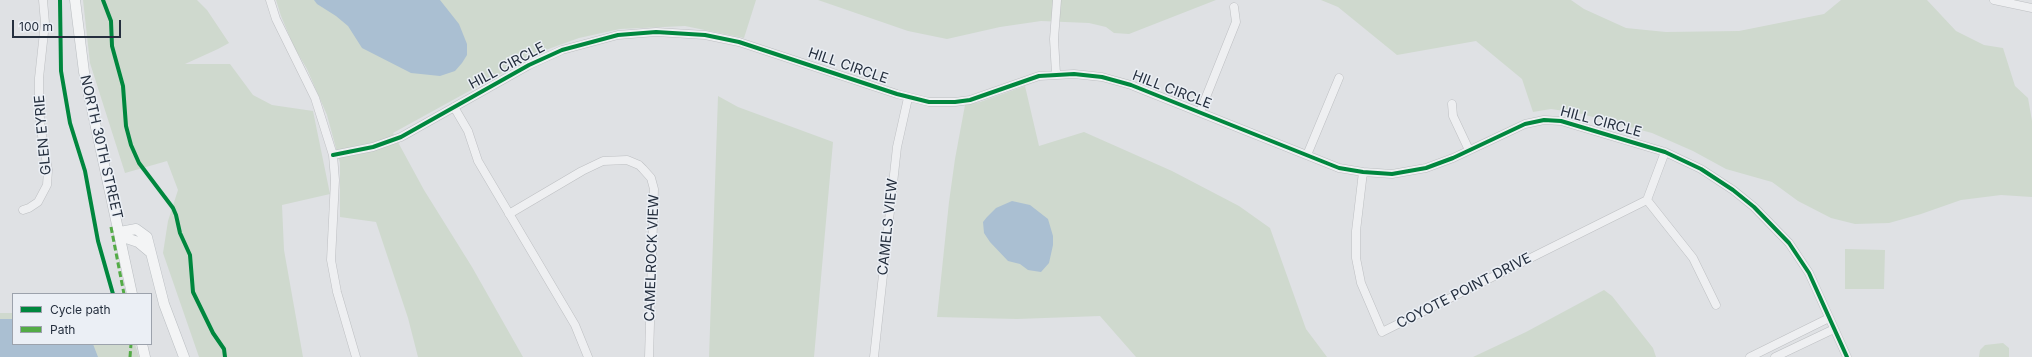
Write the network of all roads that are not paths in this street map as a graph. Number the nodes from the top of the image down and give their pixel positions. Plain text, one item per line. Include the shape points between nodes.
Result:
1 (44, 0) edge
2 (75, 0) edge
3 (270, 0) edge
4 (1057, 0) edge
5 (1994, 0) edge
6 (1234, 7) dead end
7 (2032, 8) edge
8 (1056, 74) junction
9 (1339, 78) dead end
10 (908, 98) junction
11 (1452, 104) dead end
12 (454, 107) junction
13 (1200, 112) junction
14 (1470, 150) junction
15 (1665, 152) junction
16 (333, 155) junction
17 (1307, 155) junction
18 (1364, 172) junction
19 (1647, 200) junction
20 (23, 210) dead end
21 (509, 214) junction
22 (120, 232) junction
23 (132, 293) edge
24 (1716, 305) dead end
25 (1829, 318) junction
26 (1834, 329) junction
27 (142, 345) edge
28 (145, 357) edge
29 (184, 357) edge
30 (356, 357) edge
31 (588, 357) edge
32 (649, 357) edge
33 (874, 357) edge
34 (1750, 357) edge
35 (1775, 357) edge
36 (1847, 357) edge

1 - 20 street, GLEN EYRIE via 45,23 39,78 39,107 48,185 38,202
2 - 22 main road, NORTH 30TH STREET via 84,72
3 - 16 street via 276,19 315,98
4 - 8 street via 1054,39
5 - 7 street
6 - 13 street via 1236,22
8 - 10 street, HILL CIRCLE via 1026,80 963,101 942,103
8 - 13 street, HILL CIRCLE via 1088,75 1116,80
9 - 17 street
10 - 12 street, HILL CIRCLE via 739,42 705,35 656,32 618,35 562,50 529,64
10 - 33 street, CAMELS VIEW via 897,147
11 - 14 street via 1453,116
12 - 16 street, HILL CIRCLE via 390,142
12 - 21 street via 470,135 478,162
13 - 17 street, HILL CIRCLE
14 - 15 street, HILL CIRCLE via 1515,127 1535,121 1552,120 1575,124
14 - 18 street, HILL CIRCLE via 1415,170 1392,174
15 - 19 street
15 - 25 street, HILL CIRCLE via 1717,178 1754,207 1789,243 1809,273
16 - 30 street via 335,186 331,260
17 - 18 street, HILL CIRCLE via 1339,168
18 - 19 street, COYOTE POINT DRIVE via 1356,231 1356,258 1361,283 1382,332
19 - 24 street via 1692,258
21 - 31 street via 575,325
21 - 32 street, CAMELROCK VIEW via 603,161 627,160 643,169 651,178 654,189
22 - 23 main road, NORTH 30TH STREET
22 - 29 main road via 136,229 147,237 164,304
25 - 26 street, HILL CIRCLE
25 - 34 street
26 - 35 street
26 - 36 street, HILL CIRCLE
27 - 28 main road

